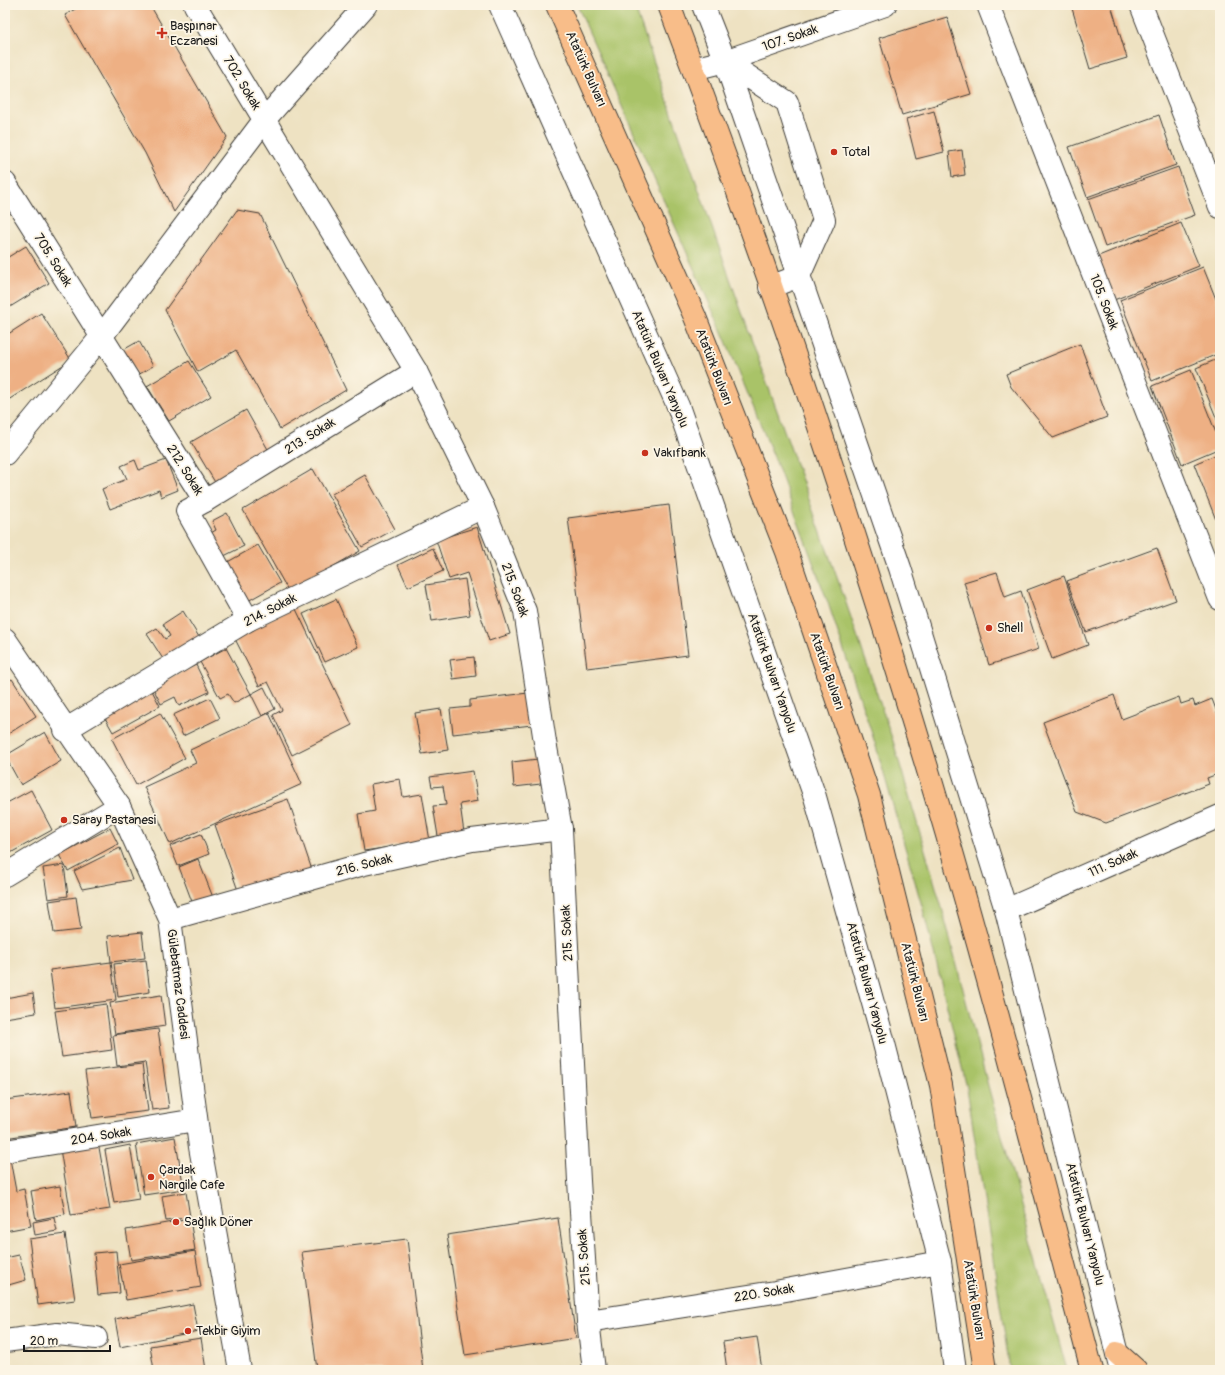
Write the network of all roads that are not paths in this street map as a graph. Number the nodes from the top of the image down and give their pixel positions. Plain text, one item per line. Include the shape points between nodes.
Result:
1 (195, 5) edge
2 (366, 5) edge
3 (500, 5) edge
4 (557, 5) edge
5 (669, 5) edge
6 (703, 5) edge
7 (885, 5) edge
8 (988, 5) edge
9 (1141, 5) edge
10 (725, 61) junction
11 (693, 69) junction
12 (265, 119) junction
13 (5, 183) edge
14 (1220, 207) edge
15 (798, 276) junction
16 (770, 287) junction
17 (101, 337) junction
18 (416, 371) junction
19 (5, 454) edge
20 (205, 501) junction
21 (483, 507) junction
22 (1220, 599) edge
23 (248, 620) junction
24 (5, 639) edge
25 (65, 730) junction
26 (119, 806) junction
27 (1220, 816) edge
28 (562, 829) junction
29 (5, 875) edge
30 (1006, 910) junction
31 (170, 919) junction
32 (196, 1120) junction
33 (5, 1151) edge
34 (940, 1262) junction
35 (588, 1321) junction
36 (96, 1338) dead end
37 (5, 1341) edge
38 (1119, 1361) edge
39 (240, 1370) edge
40 (594, 1370) edge
41 (955, 1370) edge
42 (985, 1370) edge
43 (1092, 1370) edge
44 (1136, 1370) edge

1 - 12 street, 702. Sokak
2 - 12 street
3 - 34 street, Atatürk Bulvarı Yanyolu via 678,406 815,797 880,1028
4 - 42 main road, Atatürk Bulvarı via 695,317 787,552 868,795 941,1085
5 - 11 main road
6 - 10 street, Atatürk Bulvarı Yanyolu
7 - 10 street, 107. Sokak
8 - 22 street, 105. Sokak
9 - 14 street
10 - 11 street, 107. Sokak
10 - 15 street, Atatürk Bulvarı Yanyolu
10 - 15 street via 787,102 824,220
11 - 16 main road
12 - 17 street
12 - 18 street, 702. Sokak
13 - 17 street, 705. Sokak
15 - 16 street
15 - 30 street, Atatürk Bulvarı Yanyolu via 900,568
16 - 43 main road via 854,530 930,777 1011,1064
17 - 19 street
17 - 20 street, 212. Sokak
18 - 20 street, 213. Sokak
18 - 21 street, 215. Sokak
20 - 23 street, 212. Sokak via 187,511
21 - 23 street, 214. Sokak
21 - 28 street, 215. Sokak via 525,611
23 - 25 street, 214. Sokak
24 - 25 street, Gülebatmaz Caddesi
25 - 26 street, Gülebatmaz Caddesi
26 - 29 street
26 - 31 street, Gülebatmaz Caddesi
27 - 30 street, 111. Sokak
28 - 31 street, 216. Sokak via 472,840 364,864
28 - 35 street, 215. Sokak
30 - 38 street, Atatürk Bulvarı Yanyolu
31 - 32 street, Gülebatmaz Caddesi
32 - 33 street, 204. Sokak
32 - 39 street, Gülebatmaz Caddesi
34 - 35 street, 220. Sokak via 775,1292
34 - 41 street, Atatürk Bulvarı Yanyolu
35 - 40 street, 215. Sokak
36 - 37 street via 57,1334
38 - 44 main road

